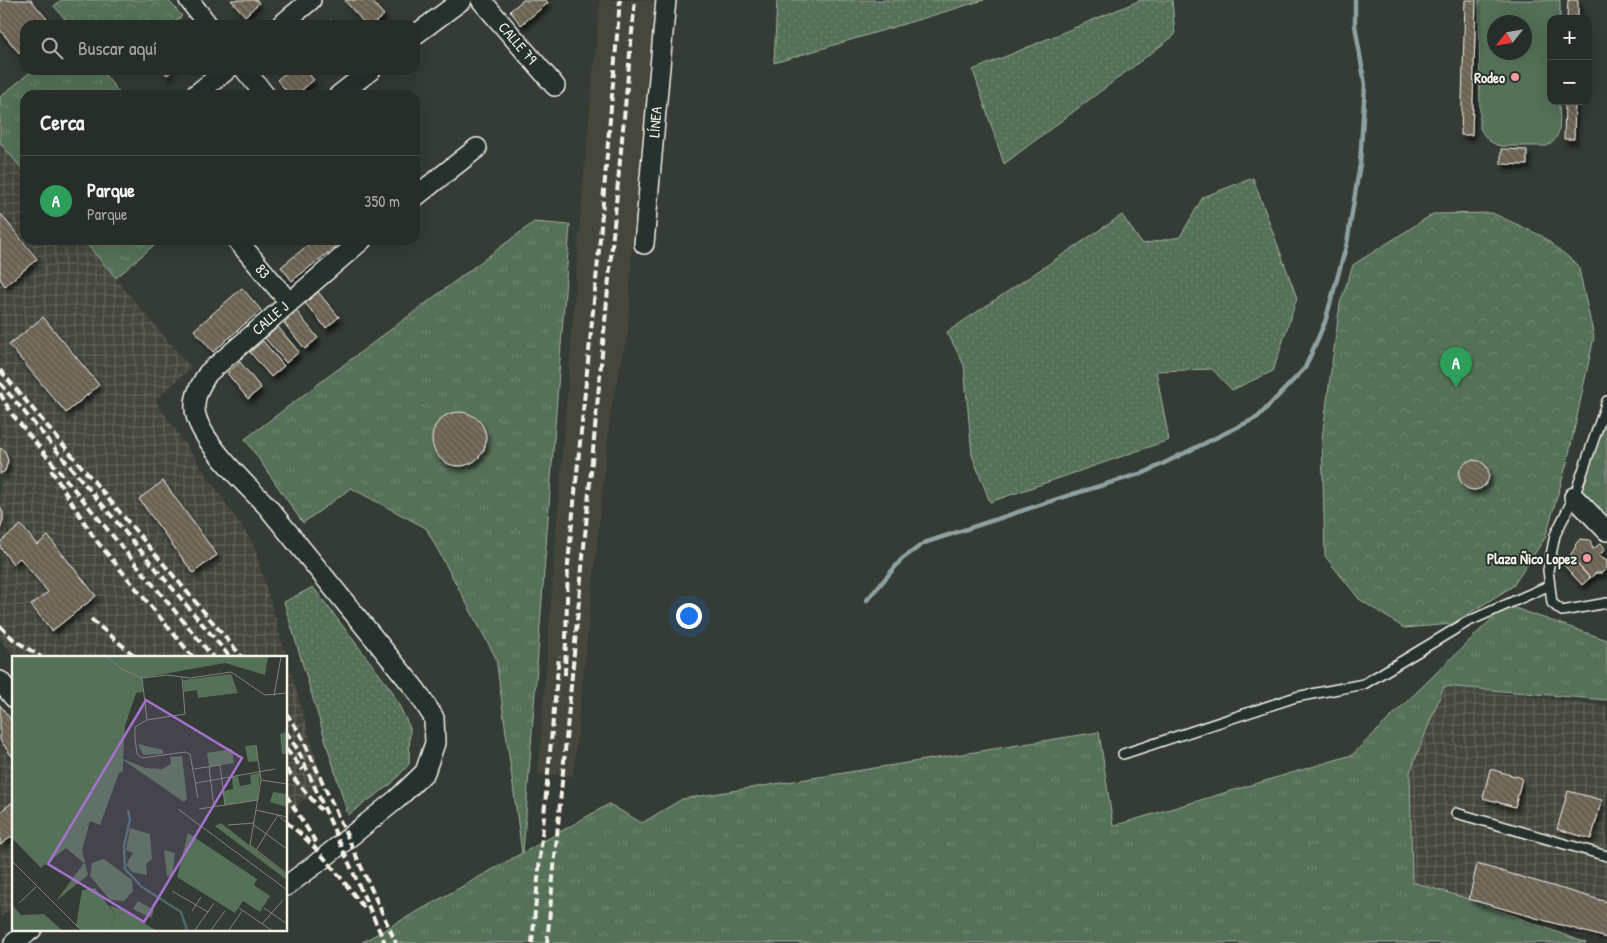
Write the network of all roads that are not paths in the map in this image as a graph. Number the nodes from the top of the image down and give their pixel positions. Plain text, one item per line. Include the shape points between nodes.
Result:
1 (188, 0) edge
2 (311, 0) edge
3 (462, 0) edge
4 (481, 0) edge
5 (666, 0) edge
6 (204, 20) edge
7 (287, 20) edge
8 (420, 31) edge
9 (221, 75) edge
10 (249, 75) edge
11 (365, 75) edge
12 (555, 86) dead end
13 (201, 90) edge
14 (262, 90) edge
15 (346, 90) edge
16 (477, 148) dead end
17 (420, 193) edge
18 (644, 244) dead end
19 (241, 245) edge
20 (356, 245) edge
21 (289, 302) junction
22 (1607, 401) edge
23 (1574, 497) junction
24 (1607, 531) edge
25 (1548, 586) junction
26 (1607, 603) edge
27 (0, 680) edge
28 (12, 695) edge
29 (1123, 754) dead end
30 (1456, 813) dead end
31 (1607, 856) edge
32 (288, 885) edge
33 (31, 930) edge
34 (14, 943) edge

1 - 6 street
2 - 7 street
3 - 8 street
4 - 12 street, CALLE 79
5 - 18 street, LÍNEA
9 - 13 street
10 - 14 street
11 - 15 street
16 - 17 street
19 - 21 street, 83
20 - 21 street, CALLE J
21 - 32 street, CALLE J via 208,373 198,390 194,408 196,420 204,435 266,505 410,682 434,718 435,743 425,772 397,799
22 - 23 lane
23 - 24 street
23 - 25 lane via 1555,535
25 - 26 lane via 1552,603 1562,611
25 - 29 lane via 1467,622 1364,684 1296,697
27 - 28 street
30 - 31 lane
33 - 34 street

